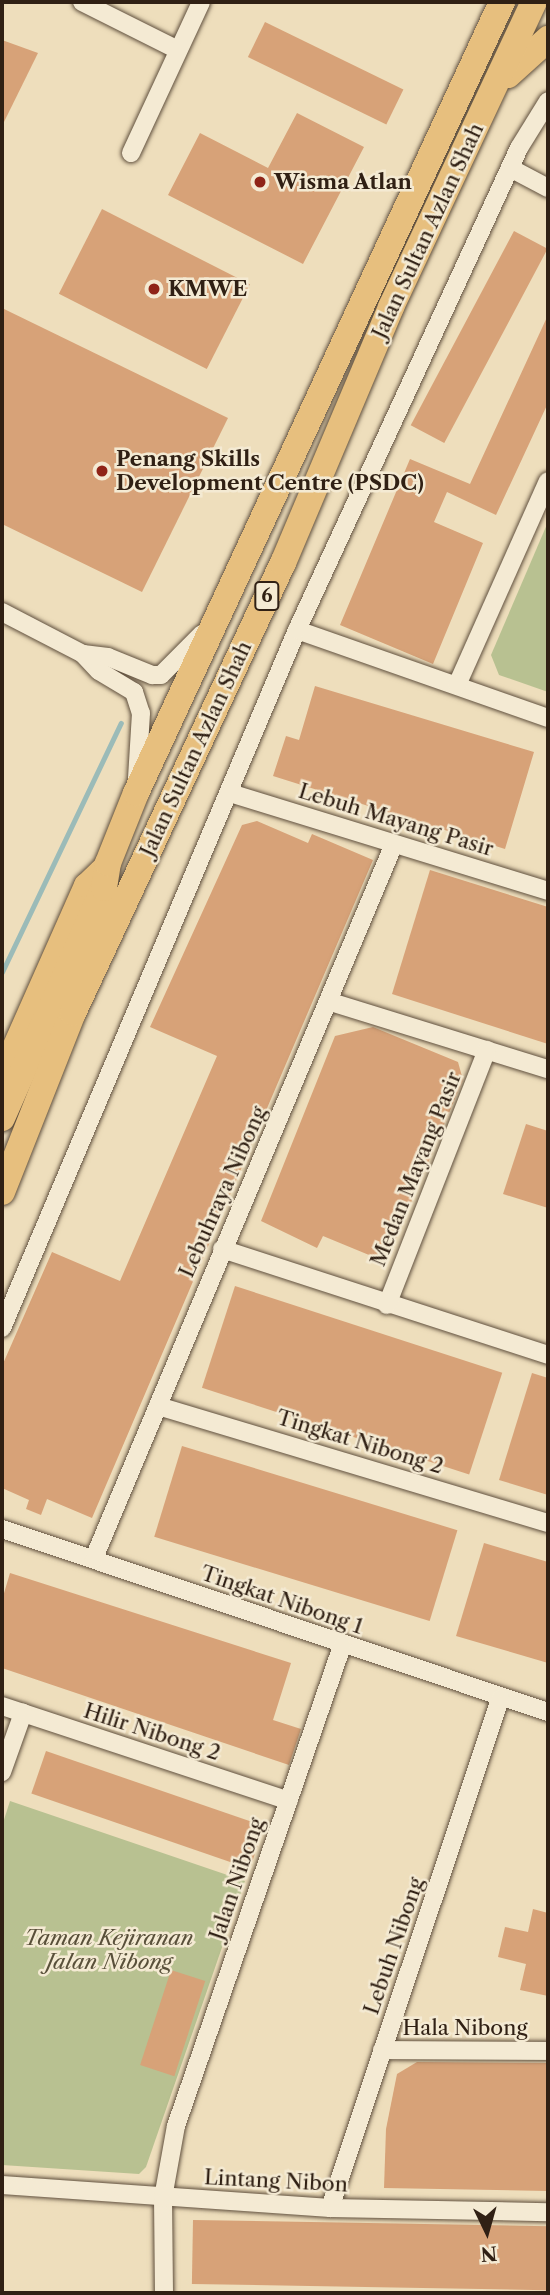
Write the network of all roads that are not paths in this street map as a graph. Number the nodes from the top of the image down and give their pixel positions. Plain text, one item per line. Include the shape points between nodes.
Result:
1 (82, 2) edge
2 (201, 2) edge
3 (502, 2) edge
4 (534, 2) edge
5 (548, 39) edge
6 (178, 50) junction
7 (494, 90) junction
8 (548, 101) edge
9 (131, 153) dead end
10 (510, 168) junction
11 (548, 188) edge
12 (548, 481) edge
13 (2, 612) edge
14 (219, 614) junction
15 (297, 630) junction
16 (83, 654) junction
17 (457, 685) junction
18 (548, 718) edge
19 (136, 793) junction
20 (230, 793) junction
21 (394, 844) junction
22 (108, 863) junction
23 (548, 891) edge
24 (331, 1002) junction
25 (487, 1050) junction
26 (548, 1069) edge
27 (2, 1072) edge
28 (2, 1118) edge
29 (2, 1192) edge
30 (222, 1249) junction
31 (387, 1305) junction
32 (2, 1328) edge
33 (548, 1355) edge
34 (158, 1406) junction
35 (548, 1523) edge
36 (2, 1529) edge
37 (94, 1558) junction
38 (342, 1646) junction
39 (500, 1699) junction
40 (2, 1706) edge
41 (548, 1712) edge
42 (23, 1713) junction
43 (2, 1772) edge
44 (289, 1801) junction
45 (382, 2050) junction
46 (548, 2051) edge
47 (2, 2185) edge
48 (163, 2197) junction
49 (330, 2208) junction
50 (548, 2212) edge
51 (164, 2293) edge

1 - 6 street
2 - 6 street
3 - 14 highway, Jalan Sultan Azlan Shah / 6
4 - 7 highway, Jalan Sultan Azlan Shah / 6
5 - 7 highway
6 - 9 street
7 - 29 highway, Jalan Sultan Azlan Shah / 6 via 391,307 283,563 79,1001
8 - 10 street
10 - 11 street
10 - 15 street
12 - 17 street
13 - 16 street
14 - 16 street via 161,675 152,676 108,657
14 - 19 highway, Jalan Sultan Azlan Shah / 6
15 - 17 street
15 - 20 street
16 - 19 street via 99,671 134,691 139,701
17 - 18 street
19 - 22 highway, Jalan Sultan Azlan Shah / 6
20 - 21 street, Lebuh Mayang Pasir
20 - 32 street
21 - 23 street, Lebuh Mayang Pasir
21 - 24 street, Lebuhraya Nibong
22 - 27 main road, Jalan Sultan Azlan Shah / 6 via 85,885
22 - 28 highway, Jalan Sultan Azlan Shah / 6 via 104,888
24 - 25 street, Medan Mayang Pasir
24 - 30 street, Lebuhraya Nibong
25 - 26 street, Medan Mayang Pasir
25 - 31 street, Medan Mayang Pasir
30 - 31 street
30 - 34 street, Lebuhraya Nibong
31 - 33 street
34 - 35 street, Tingkat Nibong 2
34 - 37 street, Lebuhraya Nibong
36 - 37 street, Tingkat Nibong 1
37 - 38 street, Tingkat Nibong 1
38 - 39 street, Tingkat Nibong 1
38 - 44 street, Jalan Nibong
39 - 41 street, Tingkat Nibong 1
39 - 45 street, Lebuh Nibong
40 - 42 street, Hilir Nibong 2
42 - 43 street
42 - 44 street, Hilir Nibong 2
44 - 48 street, Jalan Nibong via 176,2126
45 - 46 street, Hala Nibong
45 - 49 street, Lebuh Nibong
47 - 48 street, Lintang Nibon
48 - 49 street, Lintang Nibon
48 - 51 street, Jalan Nibong
49 - 50 street, Lintang Nibon

